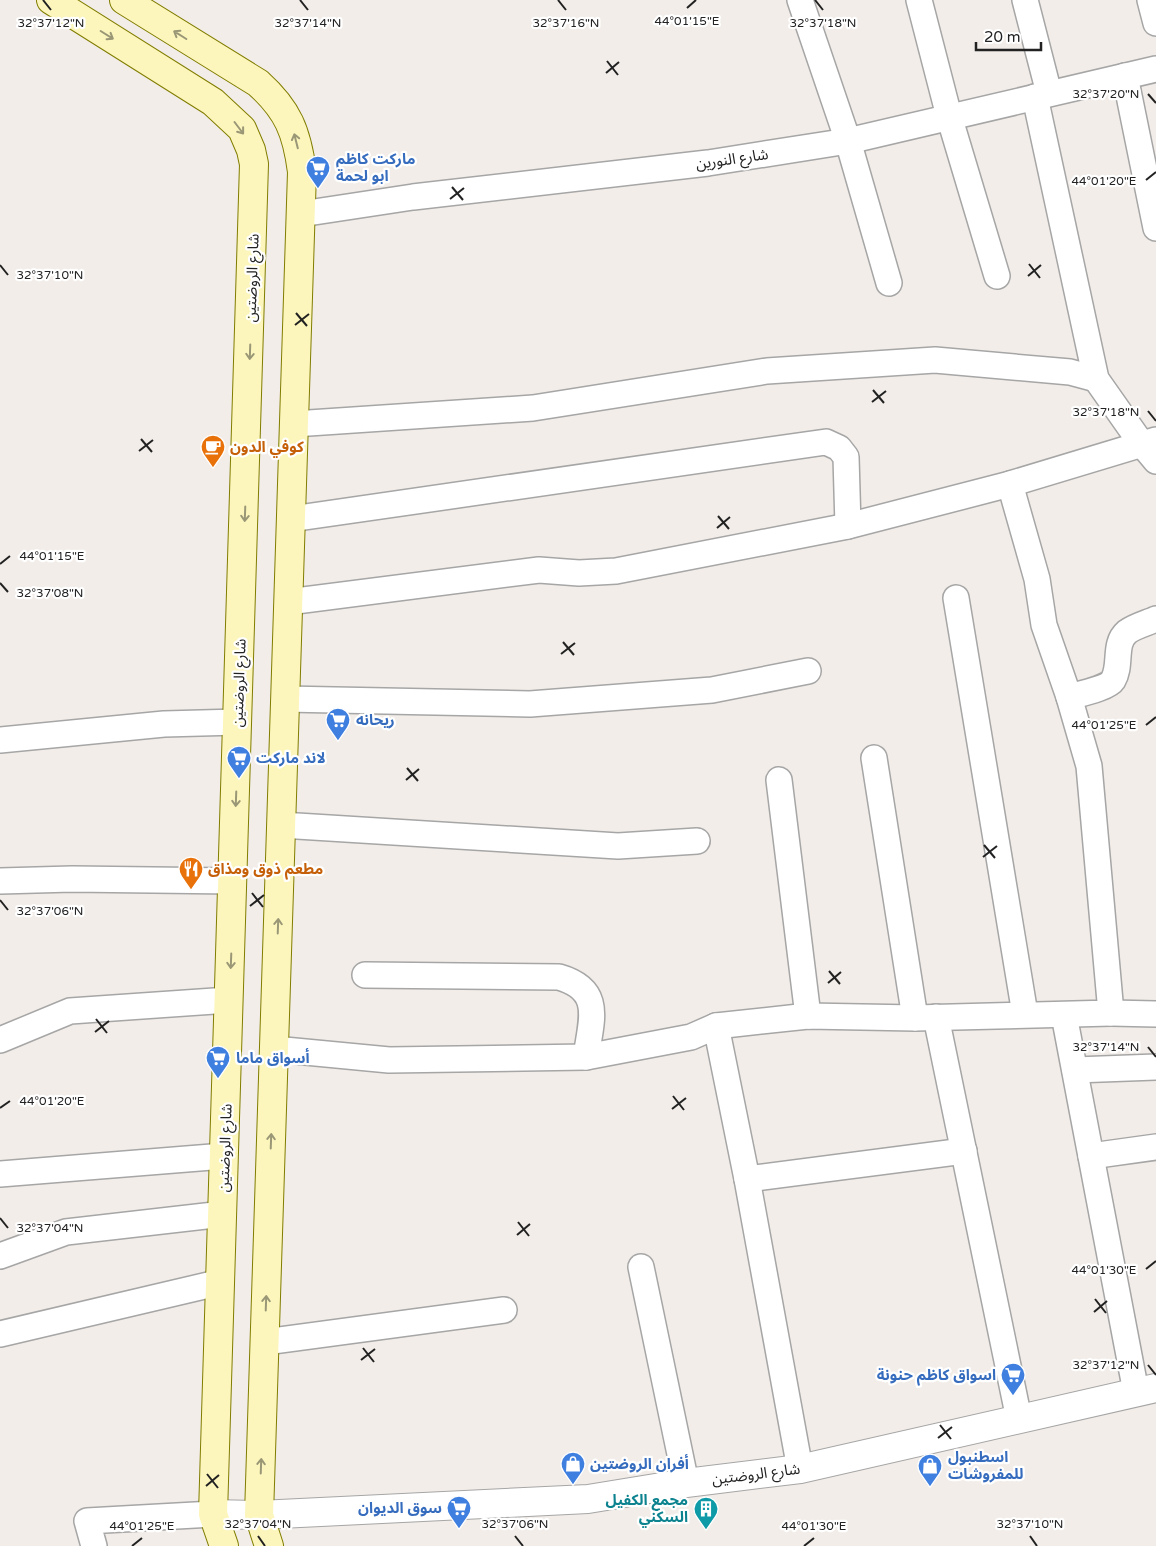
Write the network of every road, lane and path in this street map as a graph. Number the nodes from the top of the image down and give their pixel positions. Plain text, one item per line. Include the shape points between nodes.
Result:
1 (50, 0) edge
2 (124, 0) edge
3 (800, 0) edge
4 (919, 0) edge
5 (1025, 0) edge
6 (1150, 0) edge
7 (1156, 23) edge
8 (1156, 69) edge
9 (1125, 76) junction
10 (1042, 95) junction
11 (949, 116) junction
12 (848, 142) junction
13 (301, 214) junction
14 (1156, 228) edge
15 (997, 276) dead end
16 (889, 283) dead end
17 (1096, 379) junction
18 (294, 424) junction
19 (1151, 448) edge
20 (1010, 484) junction
21 (291, 519) junction
22 (848, 526) junction
23 (956, 598) dead end
24 (288, 602) junction
25 (1156, 618) edge
26 (808, 671) dead end
27 (1069, 697) junction
28 (285, 699) junction
29 (238, 722) junction
30 (0, 740) edge
31 (874, 758) dead end
32 (779, 780) dead end
33 (282, 826) junction
34 (697, 842) dead end
35 (0, 881) edge
36 (233, 881) junction
37 (365, 976) dead end
38 (229, 1000) junction
39 (1111, 1013) junction
40 (1026, 1014) junction
41 (1156, 1014) edge
42 (1064, 1015) junction
43 (808, 1016) junction
44 (926, 1018) junction
45 (716, 1026) junction
46 (0, 1040) edge
47 (274, 1049) junction
48 (586, 1057) junction
49 (1156, 1067) edge
50 (1075, 1070) junction
51 (1156, 1147) edge
52 (964, 1151) junction
53 (224, 1156) junction
54 (1091, 1156) junction
55 (0, 1174) edge
56 (747, 1179) junction
57 (222, 1214) junction
58 (0, 1256) edge
59 (641, 1267) dead end
60 (220, 1282) junction
61 (504, 1310) dead end
62 (0, 1334) edge
63 (265, 1342) junction
64 (1146, 1390) edge
65 (1019, 1419) junction
66 (800, 1469) junction
67 (686, 1483) junction
68 (213, 1514) junction
69 (260, 1514) junction
70 (94, 1546) edge
71 (224, 1546) edge
72 (269, 1546) edge

1 -> 29 main road, شارع الروضتين via 213,102 242,129 251,150 255,180
13 -> 2 main road via 300,156 292,123 281,107 258,83
3 - 12 street
4 - 11 street
5 - 10 street
6 - 7 street
8 - 9 street, شارع النورين
9 - 10 street, شارع النورين
9 - 14 street
10 - 11 street, شارع النورين
10 - 17 street
11 - 12 street, شارع النورين
11 - 15 street
12 - 13 street, شارع النورين via 708,163 413,197
12 - 16 street
13 - 18 main road
17 - 18 street via 1070,372 936,360 767,371 533,408
17 - 19 street
18 - 21 main road
19 - 20 street
20 - 22 street
20 - 27 street via 1037,579 1044,625
21 - 22 street via 826,442 839,448 846,457
21 - 24 main road
22 - 24 street via 616,572 579,574 539,570
23 - 40 street
24 - 28 main road
25 - 27 street via 1127,632 1119,644 1113,680 1106,686
26 - 28 street via 712,690 530,704
27 - 39 street via 1089,766
28 - 33 main road
29 - 30 street via 164,724
29 -> 36 main road, شارع الروضتين
31 - 44 street
32 - 43 street
33 - 34 street via 618,846
47 -> 33 main road
35 - 36 street
36 -> 38 main road, شارع الروضتين
37 - 48 street via 559,977 576,982 588,994 593,1009
38 - 46 street via 70,1011
38 - 53 main road, شارع الروضتين
39 - 41 street
39 - 42 street
40 - 42 street
40 - 44 street
42 - 50 street
43 - 44 street
43 - 45 street
44 - 52 street
45 - 48 street via 691,1037
45 - 56 street
47 - 48 street via 390,1060
63 -> 47 main road
49 - 50 street
50 - 54 street
51 - 54 street
52 - 56 street
52 - 65 street
53 - 55 street
53 - 57 main road, شارع الروضتين
54 - 64 street
56 - 66 street
57 - 58 street via 66,1232
57 - 60 main road, شارع الروضتين
59 - 67 street
60 - 62 street
60 - 68 main road, شارع الروضتين
61 - 63 street
69 -> 63 main road
64 - 65 street, شارع الروضتين
65 - 66 street, شارع الروضتين
66 - 67 street, شارع الروضتين
67 - 69 street, شارع الروضتين via 588,1499
68 - 69 street, شارع الروضتين
68 - 70 street via 87,1521
68 - 71 main road
69 - 72 main road

